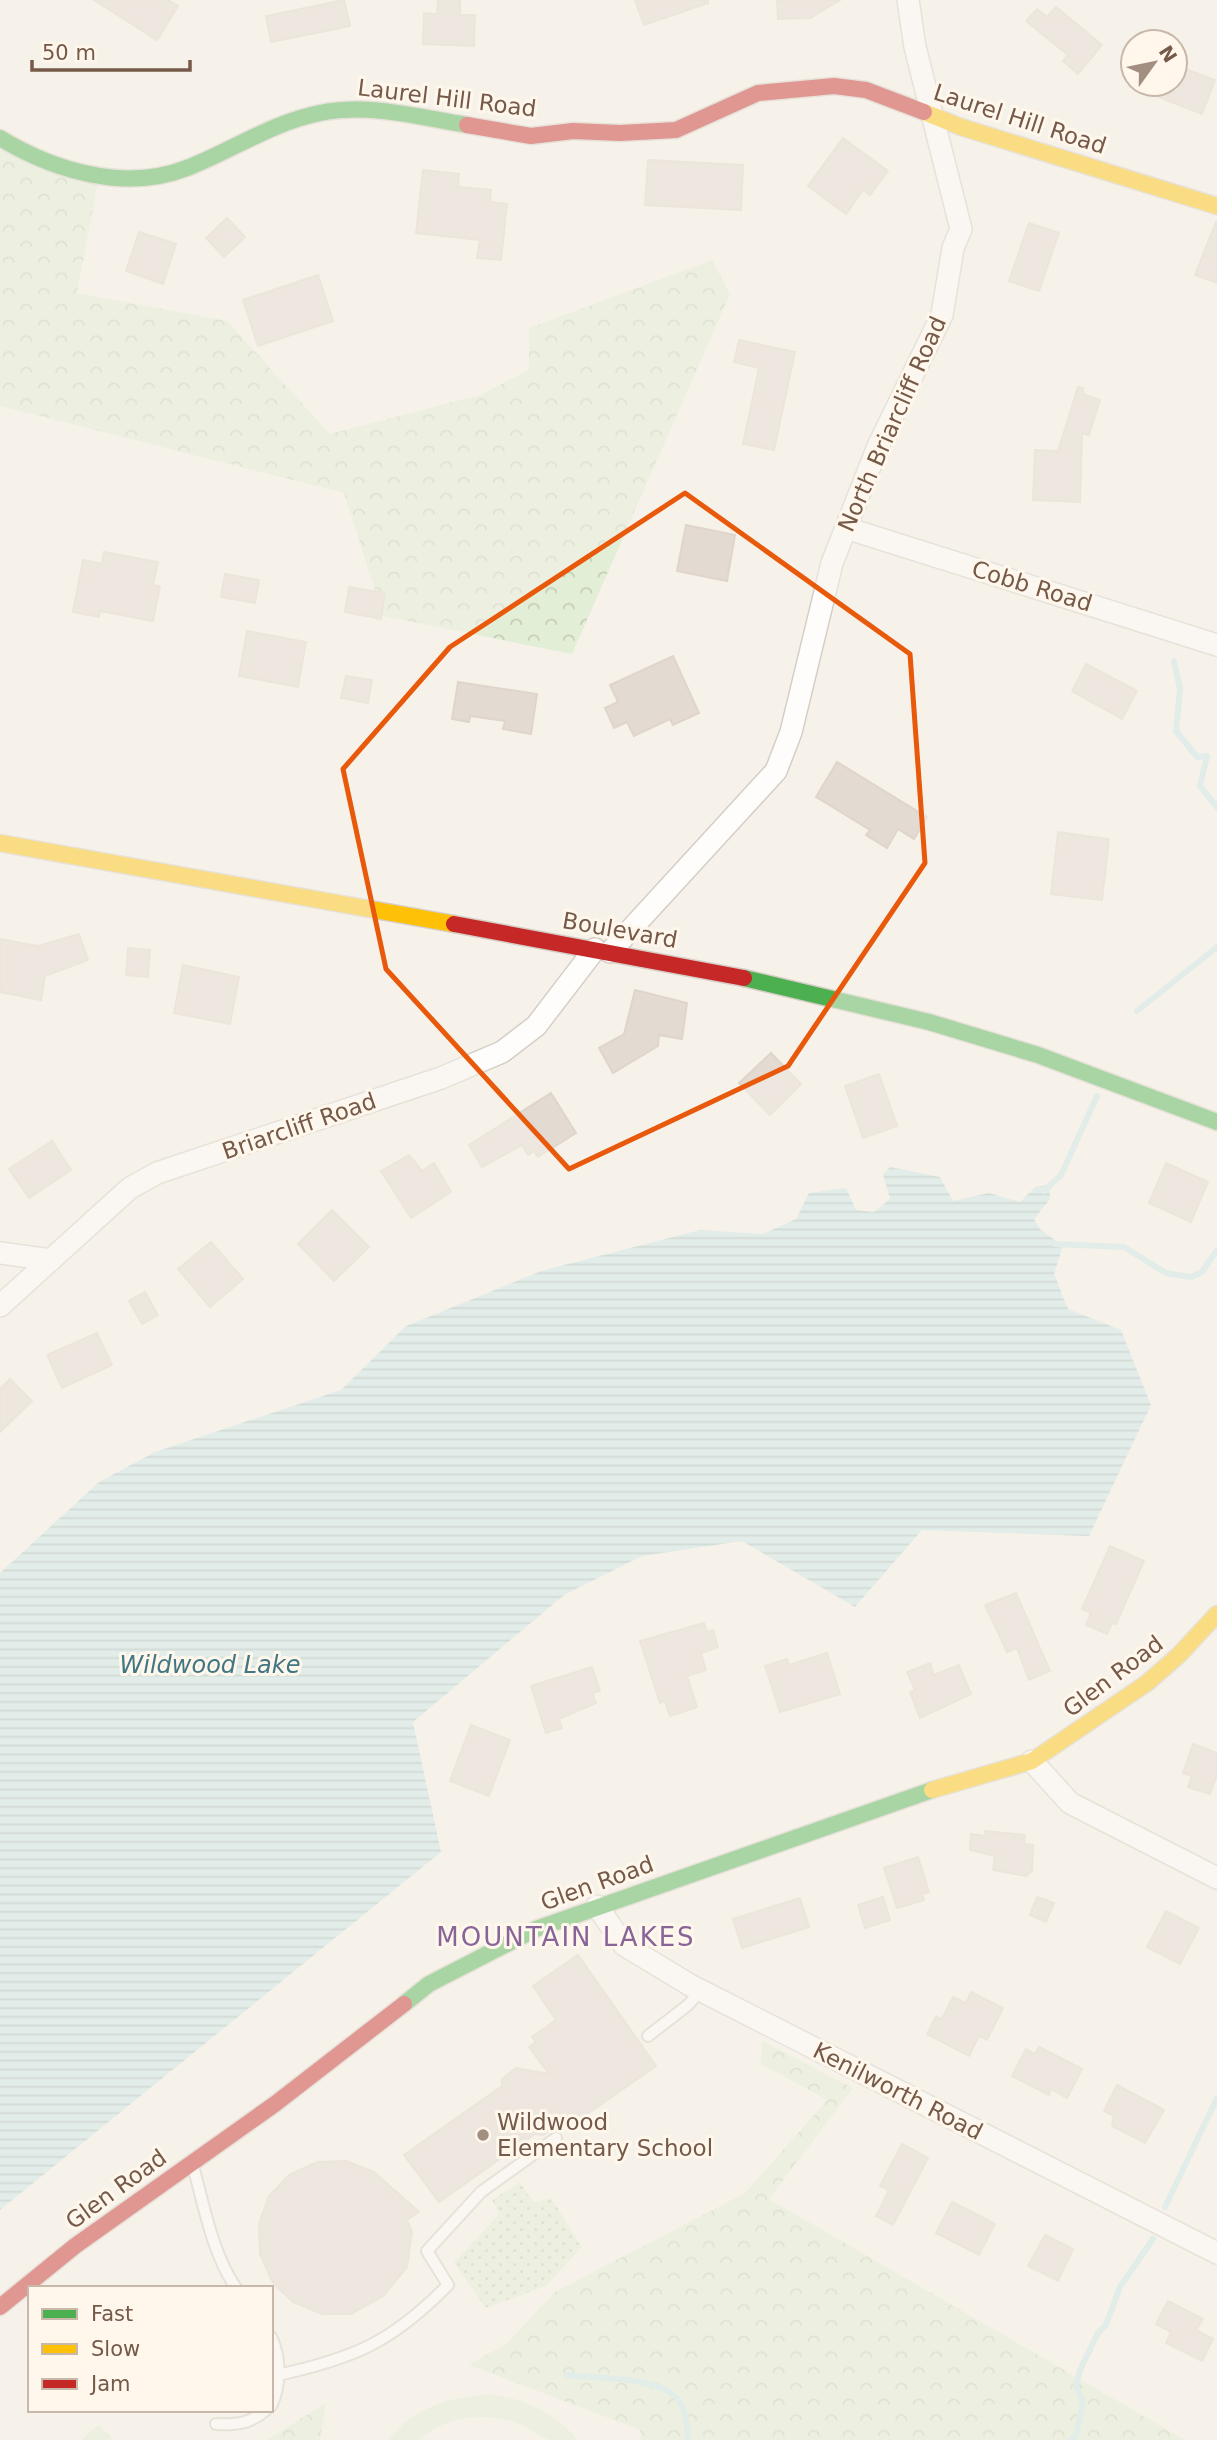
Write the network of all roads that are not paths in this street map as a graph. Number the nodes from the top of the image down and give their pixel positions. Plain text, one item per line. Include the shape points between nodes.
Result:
1 (908, 0) edge
2 (933, 116) junction
3 (0, 138) edge
4 (1217, 206) edge
5 (846, 528) junction
6 (1217, 645) edge
7 (0, 842) edge
8 (603, 950) junction
9 (1217, 1122) edge
10 (0, 1253) edge
11 (51, 1259) junction
12 (0, 1307) edge
13 (1217, 1614) edge
14 (1032, 1761) junction
15 (1217, 1878) edge
16 (597, 1906) junction
17 (701, 1990) junction
18 (648, 2036) dead end
19 (556, 2138) dead end
20 (192, 2163) junction
21 (1217, 2253) edge
22 (235, 2286) edge
23 (0, 2307) edge
24 (273, 2341) edge
25 (278, 2375) junction
26 (273, 2397) edge
27 (264, 2412) edge
28 (216, 2424) dead end

1 - 2 street, North Briarcliff Road
2 - 3 street, Laurel Hill Road via 866,90 834,86 758,93 676,130 620,133 573,131 531,136 344,108 266,129 178,171 138,177 97,174 43,161
2 - 4 street, Laurel Hill Road
2 - 5 street, North Briarcliff Road via 961,229 953,248 942,315 879,444
5 - 6 street, Cobb Road
5 - 8 street, North Briarcliff Road via 832,564 791,732 776,771
7 - 8 street, Boulevard
8 - 9 street, Boulevard via 804,990 929,1022 1038,1055
8 - 11 street, Briarcliff Road via 536,1026 502,1052 441,1078 157,1173 130,1188
10 - 11 street
11 - 12 street, Briarcliff Road
13 - 14 street, Glen Road via 1147,1683
14 - 15 street via 1070,1802
14 - 16 street, Glen Road via 937,1788
16 - 17 street, Kenilworth Road via 624,1945
16 - 20 street, Glen Road via 536,1929 429,1983
17 - 18 lane
17 - 21 street, Kenilworth Road
19 - 25 lane via 481,2192 427,2250 448,2285 419,2315 377,2344 342,2360
20 - 22 lane via 227,2275
20 - 23 street, Glen Road via 75,2246
24 - 25 lane
25 - 26 lane
27 - 28 lane via 235,2425

